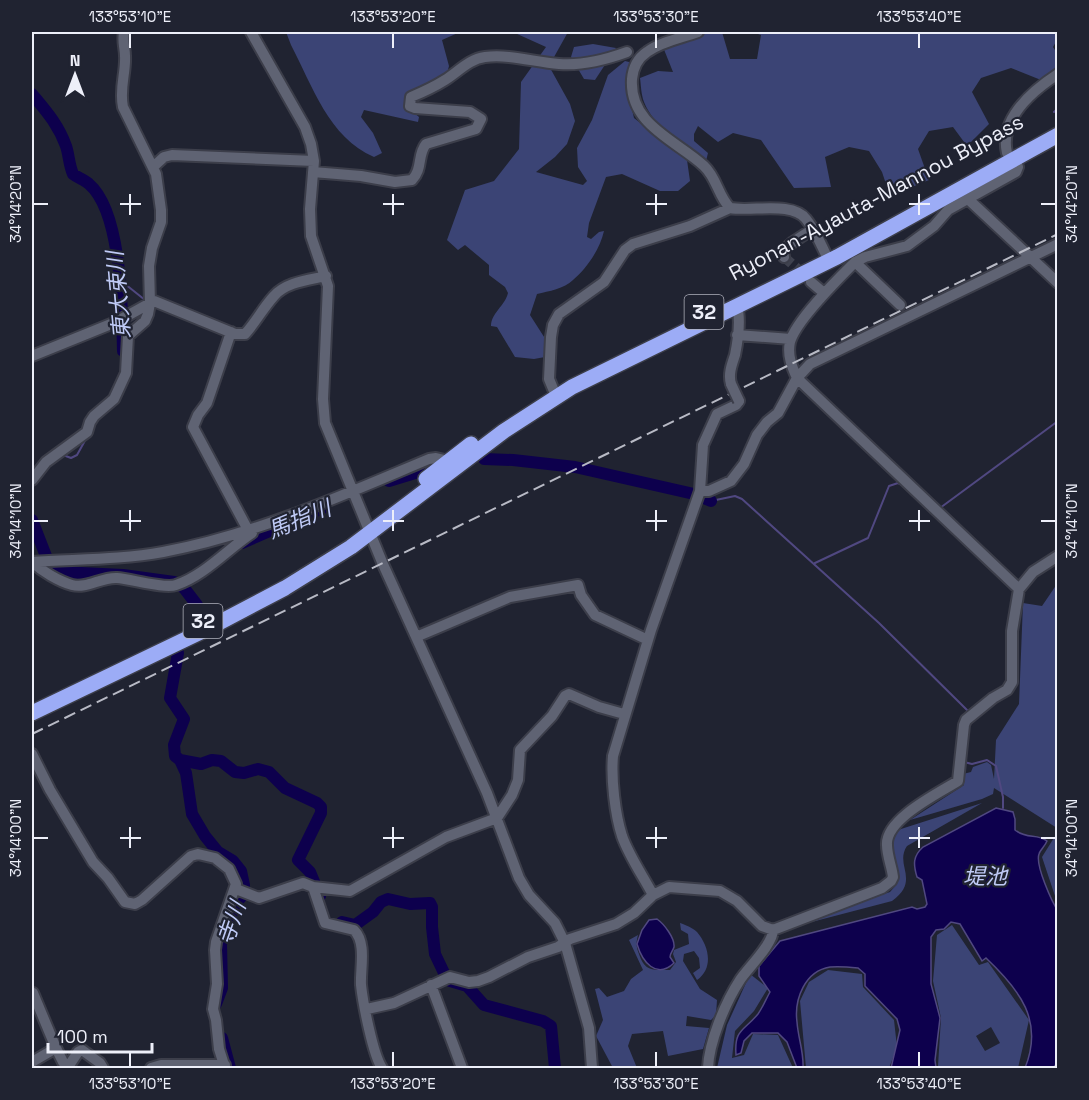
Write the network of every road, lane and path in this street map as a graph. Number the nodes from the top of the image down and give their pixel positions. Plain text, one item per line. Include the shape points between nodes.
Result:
1 (124, 32) edge
2 (251, 32) edge
3 (698, 32) edge
4 (627, 52) dead end
5 (1058, 74) edge
6 (1058, 124) edge
7 (1058, 135) edge
8 (1011, 156) junction
9 (154, 166) junction
10 (314, 167) junction
11 (968, 199) junction
12 (730, 208) junction
13 (813, 229) junction
14 (1058, 244) edge
15 (784, 256) dead end
16 (827, 256) junction
17 (1029, 258) junction
18 (855, 262) junction
19 (326, 276) junction
20 (811, 282) tunnel mouth
21 (1058, 284) edge
22 (824, 293) junction
23 (150, 303) junction
24 (900, 305) dead end
25 (737, 306) junction
26 (231, 332) junction
27 (737, 335) junction
28 (791, 339) junction
29 (32, 356) edge
30 (797, 378) junction
31 (554, 392) junction
32 (449, 461) junction
33 (32, 480) edge
34 (355, 494) junction
35 (698, 494) junction
36 (261, 526) junction
37 (368, 528) junction
38 (248, 530) junction
39 (1058, 556) edge
40 (35, 561) edge
41 (1019, 589) junction
42 (416, 637) junction
43 (648, 639) junction
44 (32, 703) edge
45 (32, 713) edge
46 (624, 714) junction
47 (32, 754) edge
48 (497, 818) junction
49 (316, 886) junction
50 (240, 891) junction
51 (653, 895) junction
52 (773, 930) junction
53 (565, 943) junction
54 (431, 986) junction
55 (32, 992) edge
56 (367, 1009) junction
57 (56, 1048) junction
58 (32, 1062) edge
59 (225, 1067) edge
60 (103, 1068) edge
61 (152, 1068) edge
62 (382, 1068) edge
63 (462, 1068) edge
64 (592, 1068) edge
65 (708, 1068) edge

1 - 9 street via 123,107
2 - 10 street via 305,128
3 - 12 street via 645,53 632,75 632,90 645,120 704,166
4 - 10 street via 587,64 512,56 472,60 411,97 410,106 415,108 470,112 482,119 476,129 426,144 412,180 395,182
5 - 8 street via 1020,106 1007,133 1005,145
6 - 8 highway, Ryonan-Ayauta-Mannou Bypass / 32
7 - 8 highway, Ryonan-Ayauta-Mannou Bypass / 32
8 - 11 street via 1018,167 1016,172
8 - 16 highway, Ryonan-Ayauta-Mannou Bypass / 32
9 - 10 street via 172,155
9 - 23 street via 161,222 149,266
10 - 19 street via 310,223
11 - 17 street
11 - 18 street via 948,210 907,246
12 - 13 street via 793,210
12 - 31 street via 633,244 604,282 559,314 551,337 549,379
13 - 15 street via 783,251
13 - 16 street
14 - 17 street
16 - 25 highway, Ryonan-Ayauta-Mannou Bypass / 32
16 - 31 highway, Ryonan-Ayauta-Mannou Bypass / 32 via 602,361
17 - 21 street
17 - 30 street via 810,364
18 - 22 street
18 - 24 street
19 - 26 street via 283,288 244,334
19 - 34 street via 323,412
20 - 22 street
22 - 28 street
23 - 26 street via 157,302
23 - 29 street
23 - 33 street via 145,321 126,341 127,366 114,399 94,416 83,434 46,462
25 - 27 street
25 - 31 highway, Ryonan-Ayauta-Mannou Bypass / 32
26 - 38 street via 207,403 193,428
27 - 28 street
27 - 35 street, bridge via 729,378 739,400 713,419 703,445
28 - 30 street via 791,364
30 - 35 street via 731,481
30 - 41 street
31 - 32 highway, Ryonan-Ayauta-Mannou Bypass / 32 via 494,427
31 - 37 highway, Ryonan-Ayauta-Mannou Bypass / 32
32 - 34 street via 429,459
32 - 37 highway, Ryonan-Ayauta-Mannou Bypass / 32
34 - 36 street
34 - 37 street
35 - 43 street
36 - 38 street
36 - 40 street via 220,559 178,584 104,578 72,585 39,568
37 - 42 street
37 - 44 highway, Ryonan-Ayauta-Mannou Bypass / 32 via 231,607
37 - 45 highway, Ryonan-Ayauta-Mannou Bypass / 32 via 351,547 245,610
38 - 40 street via 164,552
39 - 41 street via 1033,573
41 - 52 street via 1012,631 1012,682 966,720 958,782 914,809 891,831 886,845 891,881 882,888
42 - 43 street via 510,597 578,585 595,615
42 - 48 street
43 - 46 street
46 - 48 street via 569,694 565,696 520,750 518,780
46 - 51 street via 612,768 618,823
47 - 50 street via 93,862 125,902 135,904 142,900 183,861 198,854 222,862
48 - 49 street via 446,837 350,891
48 - 53 street via 524,886 555,923
49 - 50 street via 303,883 259,898
49 - 56 street via 325,923 354,930 360,939 361,983
50 - 59 street via 215,950 217,984 213,1009
51 - 52 street via 669,888 720,891 737,901 762,927
51 - 53 street via 616,924
52 - 65 street via 770,940 738,983 713,1037
53 - 54 street via 478,981 448,978
53 - 64 street via 589,1028
54 - 56 street via 394,1003
54 - 63 street
55 - 57 street
56 - 62 street
57 - 58 street
57 - 60 street via 68,1065 82,1050
59 - 61 street

